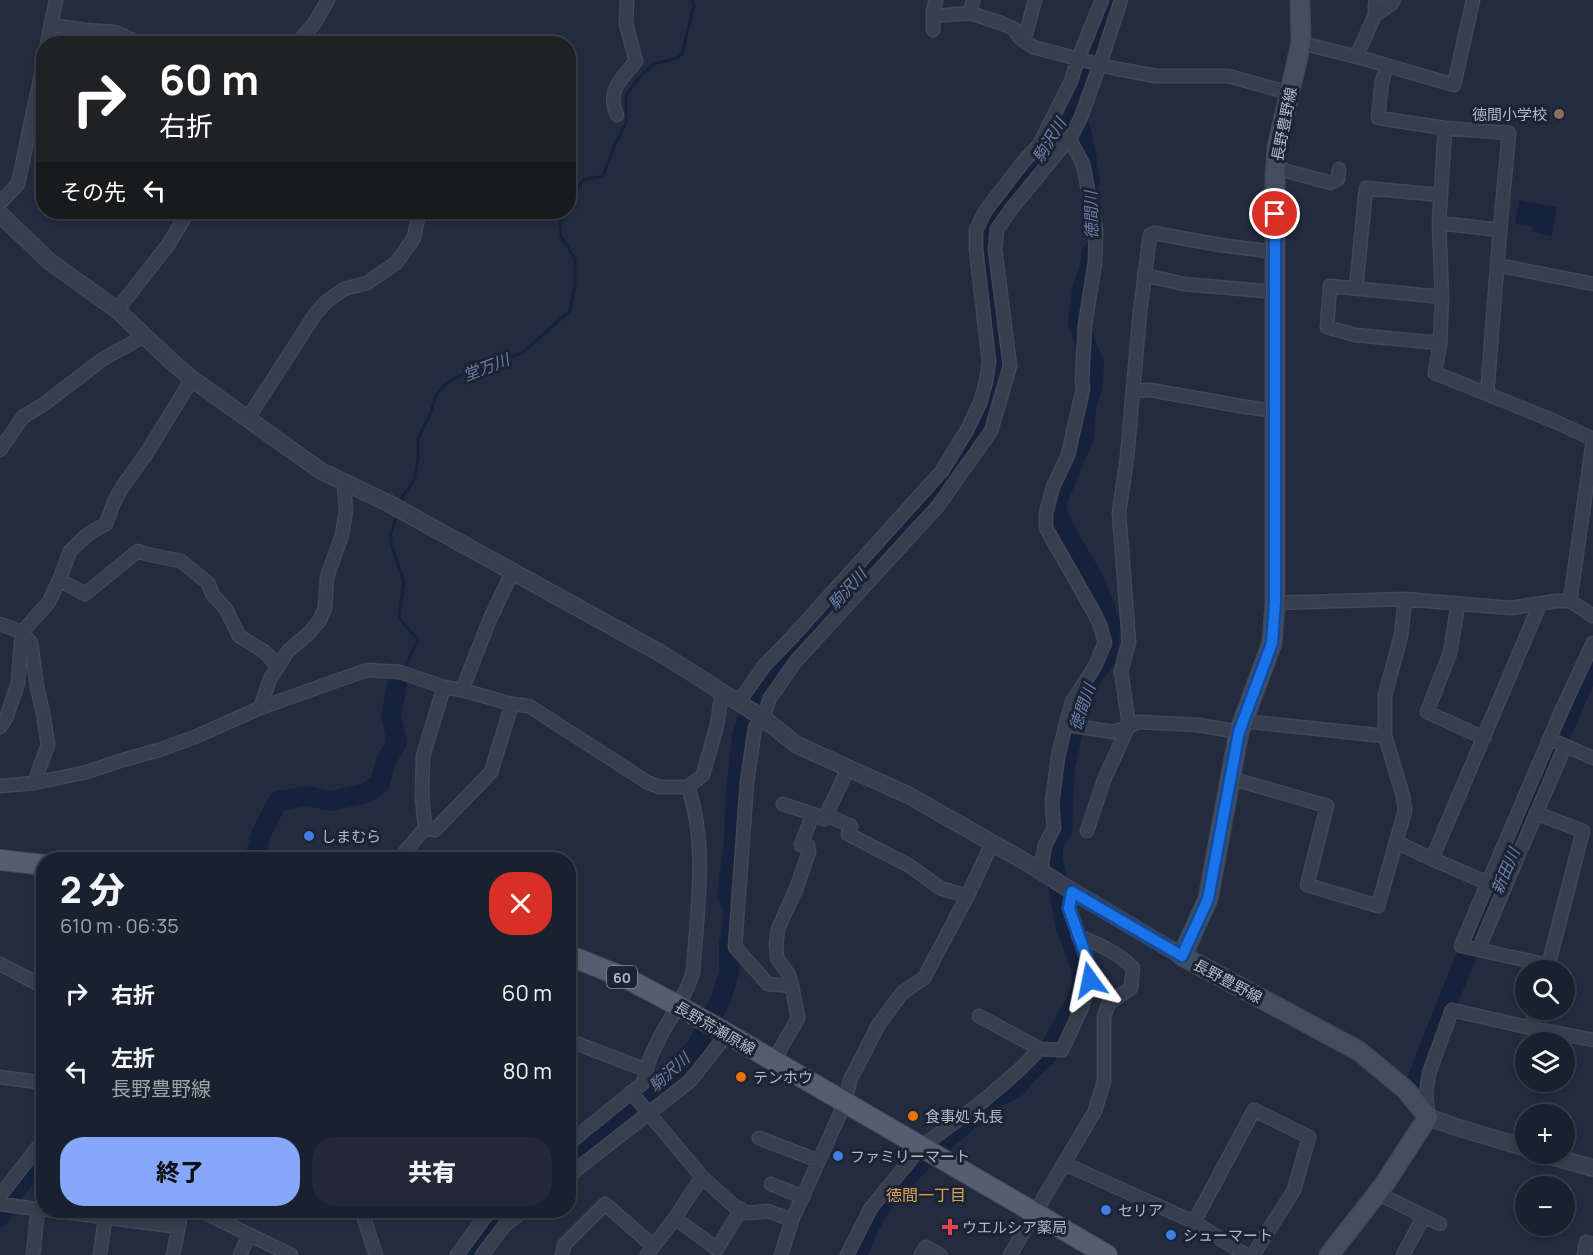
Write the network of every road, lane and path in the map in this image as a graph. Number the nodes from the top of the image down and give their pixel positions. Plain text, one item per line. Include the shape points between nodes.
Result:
1 (56, 0) edge
2 (328, 0) edge
3 (627, 0) edge
4 (936, 0) edge
5 (972, 0) edge
6 (1035, 0) edge
7 (1102, 0) edge
8 (1121, 0) edge
9 (1300, 0) edge
10 (1394, 0) edge
11 (1473, 0) edge
12 (970, 13) junction
13 (933, 16) junction
14 (51, 25) junction
15 (933, 30) dead end
16 (49, 36) edge
17 (124, 36) edge
18 (303, 36) edge
19 (1024, 41) junction
20 (1300, 43) junction
21 (1356, 57) junction
22 (1080, 59) junction
23 (1099, 64) junction
24 (1387, 66) junction
25 (1290, 93) junction
26 (36, 99) edge
27 (617, 115) dead end
28 (1445, 128) junction
29 (1070, 136) junction
30 (1276, 168) junction
31 (1340, 169) dead end
32 (1441, 195) junction
33 (0, 199) edge
34 (0, 214) edge
35 (184, 219) edge
36 (417, 219) edge
37 (1439, 223) junction
38 (1500, 230) junction
39 (1275, 252) junction
40 (1497, 265) junction
41 (1144, 274) junction
42 (1593, 284) edge
43 (1356, 288) junction
44 (1274, 292) junction
45 (1442, 297) junction
46 (117, 310) junction
47 (144, 336) junction
48 (1440, 344) junction
49 (192, 379) junction
50 (1133, 391) junction
51 (1487, 394) junction
52 (1274, 411) junction
53 (248, 418) junction
54 (1593, 440) edge
55 (0, 450) edge
56 (344, 482) junction
57 (512, 573) junction
58 (60, 580) junction
59 (1405, 599) junction
60 (1570, 601) junction
61 (1275, 603) junction
62 (1458, 604) junction
63 (1540, 604) junction
64 (1593, 616) edge
65 (0, 624) edge
66 (22, 632) junction
67 (1593, 643) edge
68 (278, 667) junction
69 (444, 687) junction
70 (462, 690) junction
71 (722, 692) junction
72 (512, 704) junction
73 (740, 704) junction
74 (260, 708) junction
75 (761, 717) junction
76 (1129, 725) junction
77 (1072, 726) junction
78 (0, 727) edge
79 (1241, 727) junction
80 (1385, 736) junction
81 (1484, 738) junction
82 (1558, 743) junction
83 (1593, 758) edge
84 (849, 767) junction
85 (1230, 778) junction
86 (34, 783) junction
87 (0, 786) edge
88 (688, 787) junction
89 (783, 804) dead end
90 (1536, 813) junction
91 (813, 814) junction
92 (826, 815) junction
93 (425, 828) junction
94 (1087, 831) dead end
95 (1396, 842) junction
96 (992, 843) junction
97 (405, 852) edge
98 (1432, 859) junction
99 (0, 860) edge
100 (36, 864) edge
101 (1047, 876) junction
102 (1488, 883) junction
103 (1070, 890) junction
104 (967, 896) junction
105 (1078, 936) junction
106 (1478, 950) junction
107 (1182, 956) junction
108 (576, 958) edge
109 (1516, 960) edge
110 (1549, 960) edge
111 (0, 964) edge
112 (36, 983) edge
113 (792, 986) junction
114 (979, 1016) dead end
115 (1533, 1020) edge
116 (1531, 1029) junction
117 (724, 1032) junction
118 (1593, 1040) edge
119 (576, 1043) edge
120 (1041, 1049) junction
121 (774, 1062) junction
122 (646, 1070) junction
123 (0, 1077) edge
124 (36, 1082) edge
125 (633, 1094) junction
126 (844, 1103) junction
127 (647, 1111) junction
128 (1428, 1117) junction
129 (576, 1138) edge
130 (759, 1138) dead end
131 (1515, 1145) edge
132 (36, 1149) edge
133 (928, 1151) junction
134 (819, 1161) junction
135 (1575, 1163) edge
136 (1065, 1164) junction
137 (1593, 1168) edge
138 (576, 1169) edge
139 (702, 1177) junction
140 (771, 1184) dead end
141 (1377, 1193) junction
142 (0, 1196) edge
143 (803, 1197) junction
144 (0, 1204) edge
145 (36, 1209) edge
146 (741, 1209) junction
147 (1034, 1213) junction
148 (1424, 1216) junction
149 (41, 1218) edge
150 (105, 1218) edge
151 (128, 1218) edge
152 (181, 1218) edge
153 (215, 1218) edge
154 (363, 1218) edge
155 (484, 1218) edge
156 (514, 1218) edge
157 (675, 1218) junction
158 (792, 1220) junction
159 (1194, 1222) junction
160 (1440, 1224) dead end
161 (179, 1227) junction
162 (249, 1235) junction
163 (1593, 1244) edge
164 (650, 1251) edge
165 (33, 1255) edge
166 (100, 1255) edge
167 (173, 1255) edge
168 (240, 1255) edge
169 (291, 1255) edge
170 (375, 1255) edge
171 (457, 1255) edge
172 (483, 1255) edge
173 (562, 1255) edge
174 (781, 1255) edge
175 (847, 1255) edge
176 (921, 1255) edge
177 (940, 1255) edge
178 (1010, 1255) edge
179 (1107, 1255) edge
180 (1246, 1255) edge
181 (1253, 1255) edge
182 (1329, 1255) edge
183 (1403, 1255) edge
184 (1584, 1255) edge

1 - 14 street
2 - 18 street
3 - 27 street via 626,24 636,62 614,89
4 - 13 street
5 - 12 street
6 - 19 street
7 - 22 street
8 - 23 street
9 - 20 main road, 長野豊野線
10 - 21 street via 1375,10
11 - 24 street via 1454,86
12 - 13 street
12 - 19 street via 1014,29
13 - 15 street
14 - 16 street
14 - 17 street
19 - 22 street
20 - 21 street
20 - 25 main road, 長野豊野線
21 - 24 street
22 - 23 street
22 - 73 street via 1039,145 986,210 976,230 989,362 987,382 967,430 942,471 764,666
23 - 25 street via 1156,76 1228,76
23 - 29 street via 1081,117
24 - 28 street via 1378,118
25 - 30 main road, 長野豊野線
26 - 33 street via 18,184
28 - 32 street
28 - 38 street via 1509,133
29 - 75 street via 997,229 995,249 1010,366 991,431 938,506 796,661
29 - 77 street via 1083,164 1096,230 1095,262 1085,325 1083,389 1068,455 1046,513 1046,528 1092,609 1105,643 1072,702
30 - 31 street via 1331,183 1338,178
30 - 39 main road, 長野豊野線
32 - 37 street
32 - 43 street via 1366,189
34 - 46 street via 49,261
35 - 46 street
36 - 53 street via 414,238 396,263 368,283 344,289 316,313
37 - 38 street
37 - 45 street
38 - 40 street
39 - 41 street via 1154,233 1150,235
39 - 44 main road, 長野豊野線
40 - 42 street
40 - 51 street
41 - 44 street via 1184,284
41 - 50 street
43 - 45 street
43 - 48 street via 1330,286 1327,327 1355,335
44 - 52 main road, 長野豊野線
45 - 48 street
46 - 47 street
47 - 49 street
47 - 55 street via 103,359 23,417
48 - 51 street via 1435,373
49 - 53 street
49 - 58 street via 123,486 106,524 88,534 70,552
50 - 52 street via 1150,390
50 - 76 street via 1119,513 1129,642 1121,670
51 - 54 street
52 - 61 main road, 長野豊野線
53 - 56 street via 321,471
54 - 60 street
56 - 57 street
56 - 68 street via 346,511 327,577 325,608 320,620 288,651
57 - 70 street
57 - 71 street via 662,654
58 - 66 street via 50,602
58 - 68 street via 85,594 138,550 181,561 208,583 239,636 265,652
59 - 61 street
59 - 62 street
59 - 80 street via 1401,636 1385,695
60 - 63 street
60 - 64 street
61 - 79 main road, 長野豊野線 via 1272,643
62 - 63 street via 1510,608
62 - 81 street via 1450,653 1427,712
63 - 81 street
65 - 66 street
66 - 78 street via 18,683
66 - 86 street via 31,644 48,745
67 - 82 street via 1561,712
68 - 74 street
69 - 70 street
69 - 74 street via 400,672 367,670
69 - 93 street via 423,756
70 - 72 street
71 - 73 street
71 - 88 street via 703,775
72 - 88 street via 529,706 659,788
72 - 93 street via 491,772 435,830
73 - 75 street
74 - 86 street via 159,750
75 - 84 street via 796,745
75 - 113 street via 755,728 747,782 735,947 768,984
76 - 77 street via 1114,732
76 - 79 street via 1139,722
76 - 94 street
77 - 101 street via 1058,757 1052,802 1054,828 1042,862
79 - 80 street
79 - 85 main road, 長野豊野線
80 - 95 street via 1405,811
81 - 98 street
82 - 83 street
82 - 90 street
82 - 102 street
84 - 92 street
84 - 96 street
85 - 95 street via 1327,806 1307,885 1378,906
85 - 107 main road, 長野豊野線 via 1208,899
86 - 87 street
88 - 122 street via 696,812 700,863 693,972
89 - 91 street
90 - 106 street
90 - 110 street via 1583,831
91 - 92 street via 825,819
91 - 113 street via 801,844 808,846 809,852 778,929 776,945 777,958
92 - 104 street via 851,826 848,834 910,866 940,888
93 - 97 street
95 - 98 street
96 - 101 street
96 - 104 street
98 - 102 street
99 - 100 main road
101 - 103 street
102 - 106 street via 1461,946
103 - 105 street via 1069,908
103 - 107 street
104 - 126 street via 924,978 902,993 879,1024 850,1080
105 - 120 street via 1090,980 1082,1007 1062,1050
105 - 136 street via 1121,956 1133,968 1131,988 1109,1003 1104,1016 1104,1082 1095,1111
106 - 109 street
107 - 128 main road, 長野豊野線 via 1359,1051 1406,1090
108 - 117 main road, 長野荒瀬原線 / 60, bridge via 628,979
111 - 112 street
113 - 121 street via 798,1018
114 - 120 street
115 - 116 street
116 - 118 street
116 - 128 street via 1452,1010 1429,1073
117 - 121 main road, 長野荒瀬原線 / 60
117 - 127 street via 690,1081
119 - 122 street
120 - 133 street
121 - 126 main road, 長野荒瀬原線 / 60
122 - 125 street
123 - 124 street
125 - 127 street
125 - 129 street
126 - 133 main road, 長野荒瀬原線 / 60
126 - 134 street
127 - 138 street
127 - 139 street
128 - 131 street
128 - 141 main road
130 - 134 street
132 - 142 street
133 - 147 main road, 長野荒瀬原線 / 60
133 - 175 street via 871,1208
134 - 143 street
135 - 137 street
136 - 147 street
136 - 159 street
139 - 146 street
139 - 157 street
140 - 143 street
141 - 148 street
141 - 182 main road
143 - 158 street
144 - 145 street
146 - 157 street via 717,1249
146 - 158 street via 748,1213 768,1211
147 - 178 street
147 - 179 main road, 長野荒瀬原線 / 60
148 - 160 street
148 - 183 street
149 - 165 street
150 - 166 street
151 - 161 street
152 - 161 street
153 - 162 street
154 - 170 street
155 - 171 street
156 - 172 street
157 - 164 street
158 - 174 street
159 - 180 street
159 - 181 street via 1254,1110 1309,1137 1294,1190
161 - 167 street
162 - 168 street
162 - 169 street
163 - 184 street via 1586,1242
164 - 173 street via 605,1204 564,1245
176 - 177 street via 926,1247

